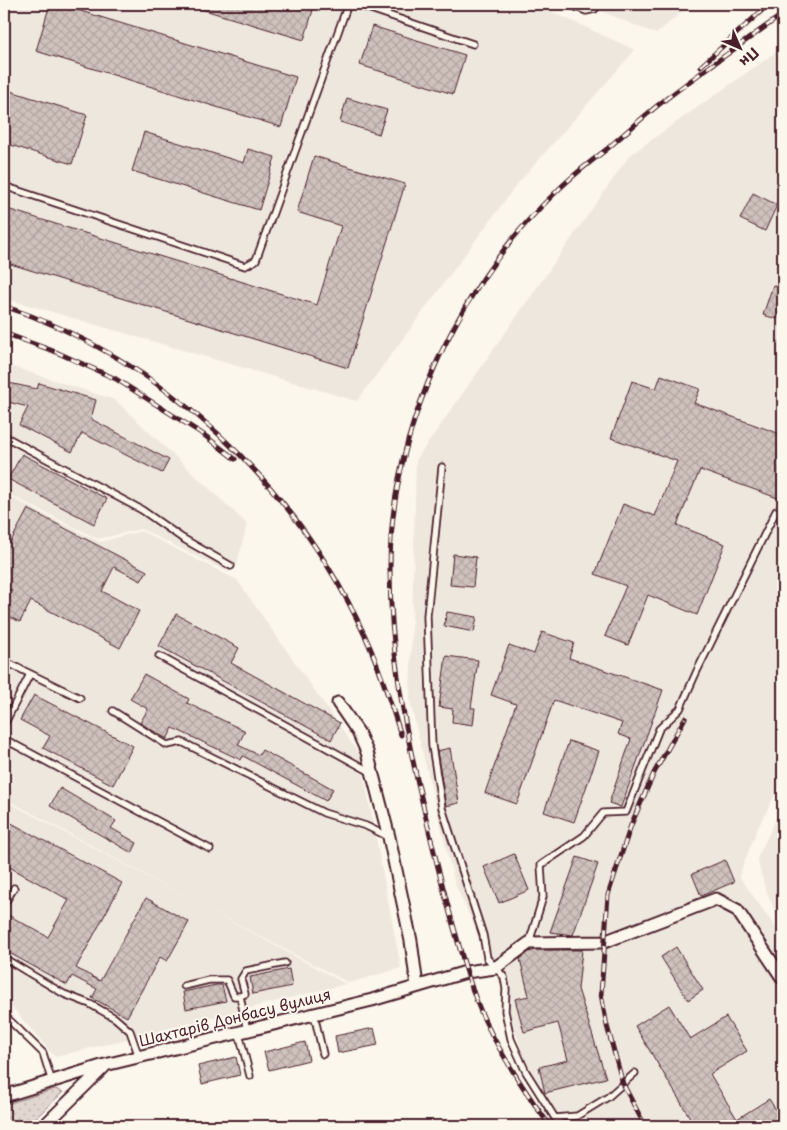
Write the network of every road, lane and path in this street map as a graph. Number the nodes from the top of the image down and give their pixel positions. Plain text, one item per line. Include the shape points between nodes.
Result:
1 (348, 4) edge
2 (356, 4) edge
3 (568, 4) edge
4 (596, 9) dead end
5 (473, 44) dead end
6 (4, 186) edge
7 (4, 436) edge
8 (442, 467) dead end
9 (776, 511) dead end
10 (231, 566) dead end
11 (159, 656) dead end
12 (4, 661) edge
13 (30, 674) junction
14 (80, 698) dead end
15 (338, 703) dead end
16 (113, 711) dead end
17 (4, 724) edge
18 (4, 734) edge
19 (373, 773) junction
20 (389, 837) junction
21 (210, 849) dead end
22 (14, 888) dead end
23 (4, 904) edge
24 (529, 943) junction
25 (4, 958) edge
26 (284, 963) dead end
27 (495, 968) junction
28 (783, 979) edge
29 (184, 986) dead end
30 (417, 986) junction
31 (240, 996) junction
32 (314, 1014) junction
33 (4, 1015) edge
34 (243, 1032) junction
35 (323, 1054) dead end
36 (139, 1057) junction
37 (105, 1066) junction
38 (635, 1073) dead end
39 (250, 1076) dead end
40 (52, 1082) junction
41 (4, 1096) edge
42 (555, 1118) junction
43 (44, 1126) edge
44 (562, 1126) edge

1 - 6 lane via 256,260 245,266
2 - 5 lane
3 - 4 lane via 586,11
7 - 10 lane via 142,510
8 - 27 lane via 427,616 432,746 442,808 483,935 487,958
9 - 24 lane via 680,709 659,729 626,812 604,813 584,836 541,865 543,897
11 - 19 lane
12 - 13 lane
13 - 14 lane
13 - 17 lane
15 - 19 street via 358,732
16 - 20 lane via 167,745 182,742 324,813
18 - 21 lane via 6,740
19 - 20 street
20 - 30 street
22 - 23 lane
24 - 27 street
24 - 28 street via 604,942 716,899 737,910
25 - 36 lane via 64,994 115,1018 130,1031
26 - 31 lane via 246,971 241,978 246,994
27 - 30 street, Шахтарів Донбасу вулиця via 466,972
27 - 42 lane via 504,977 505,1011 511,1039 526,1072
29 - 31 lane via 227,980 234,996
30 - 32 street, Шахтарів Донбасу вулиця
31 - 34 lane
32 - 34 street, Шахтарів Донбасу вулиця
32 - 35 lane
33 - 40 lane via 43,1053
34 - 36 street, Шахтарів Донбасу вулиця
34 - 39 lane
36 - 37 street, Шахтарів Донбасу вулиця
37 - 40 street, Шахтарів Донбасу вулиця
37 - 43 street, Шахтарів Донбасу вулиця
38 - 42 lane via 608,1097 577,1116
40 - 41 street, Шахтарів Донбасу вулиця
42 - 44 lane

